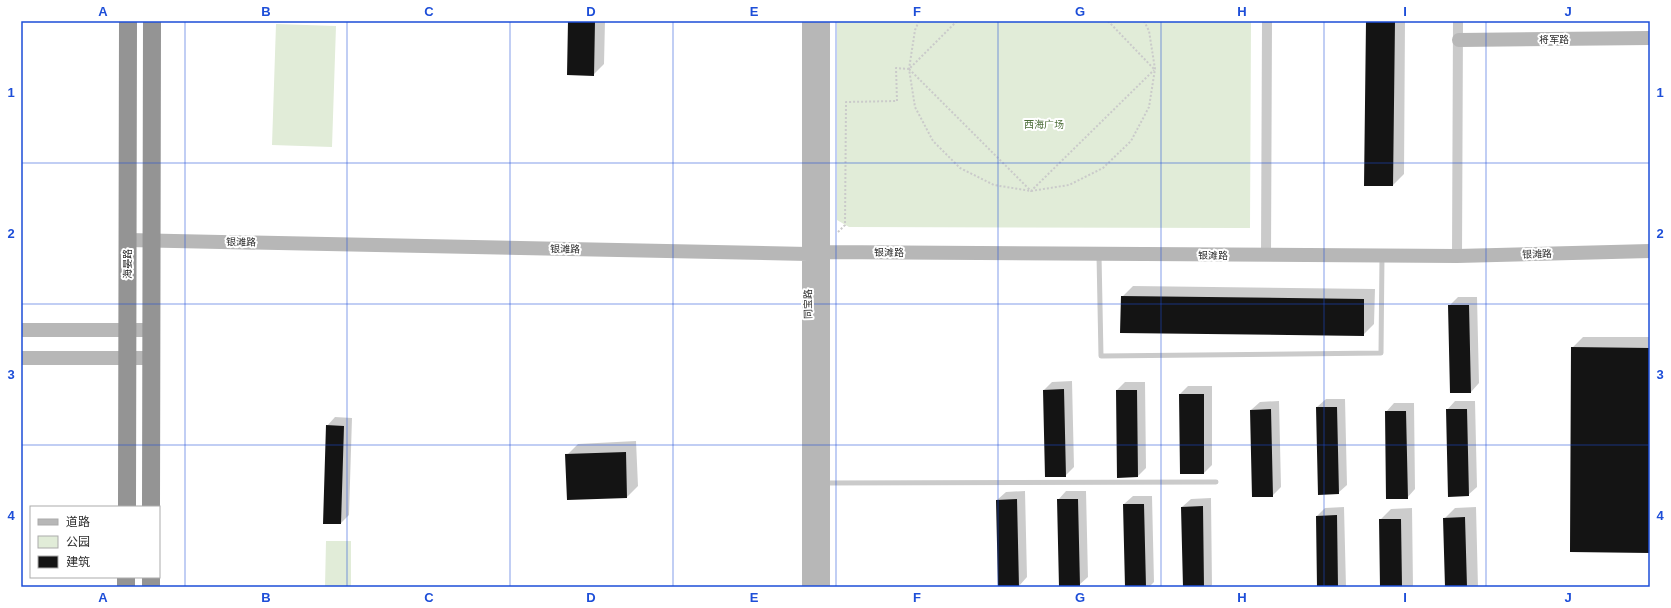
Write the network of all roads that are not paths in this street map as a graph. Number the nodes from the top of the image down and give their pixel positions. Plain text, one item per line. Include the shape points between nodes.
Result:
1 (128, 21) edge
2 (152, 21) edge
3 (808, 21) edge
4 (823, 21) edge
5 (1267, 21) edge
6 (1458, 21) edge
7 (1650, 38) edge
8 (1459, 40) junction
9 (128, 240) junction
10 (152, 240) junction
11 (1650, 251) edge
12 (823, 252) junction
13 (808, 254) junction
14 (1099, 254) junction
15 (1266, 255) junction
16 (1382, 256) junction
17 (1457, 256) junction
18 (21, 330) edge
19 (127, 330) junction
20 (152, 330) junction
21 (21, 358) edge
22 (127, 358) junction
23 (152, 358) junction
24 (1216, 482) dead end
25 (823, 483) junction
26 (127, 506) edge
27 (151, 506) edge
28 (809, 587) edge
29 (823, 587) edge

1 - 9 highway, 海晏路
2 - 10 highway
3 - 13 street, 同宝路
4 - 12 street, 同宝路
5 - 15 street
6 - 8 street
7 - 8 street, 将军路
8 - 17 street
9 - 10 street, 银滩路
9 - 19 highway, 海晏路
10 - 13 street, 银滩路
10 - 20 highway
11 - 17 street, 银滩路
12 - 13 street, 银滩路
12 - 14 street, 银滩路
12 - 25 street, 同宝路
13 - 28 street, 同宝路
14 - 15 street, 银滩路
14 - 16 lane via 1101,356 1381,353
15 - 16 street, 银滩路
16 - 17 street, 银滩路
18 - 19 street
19 - 20 street
19 - 22 highway, 海晏路
20 - 23 highway
21 - 22 street
22 - 23 street
22 - 26 highway, 海晏路
23 - 27 highway
24 - 25 lane
25 - 29 street, 同宝路

